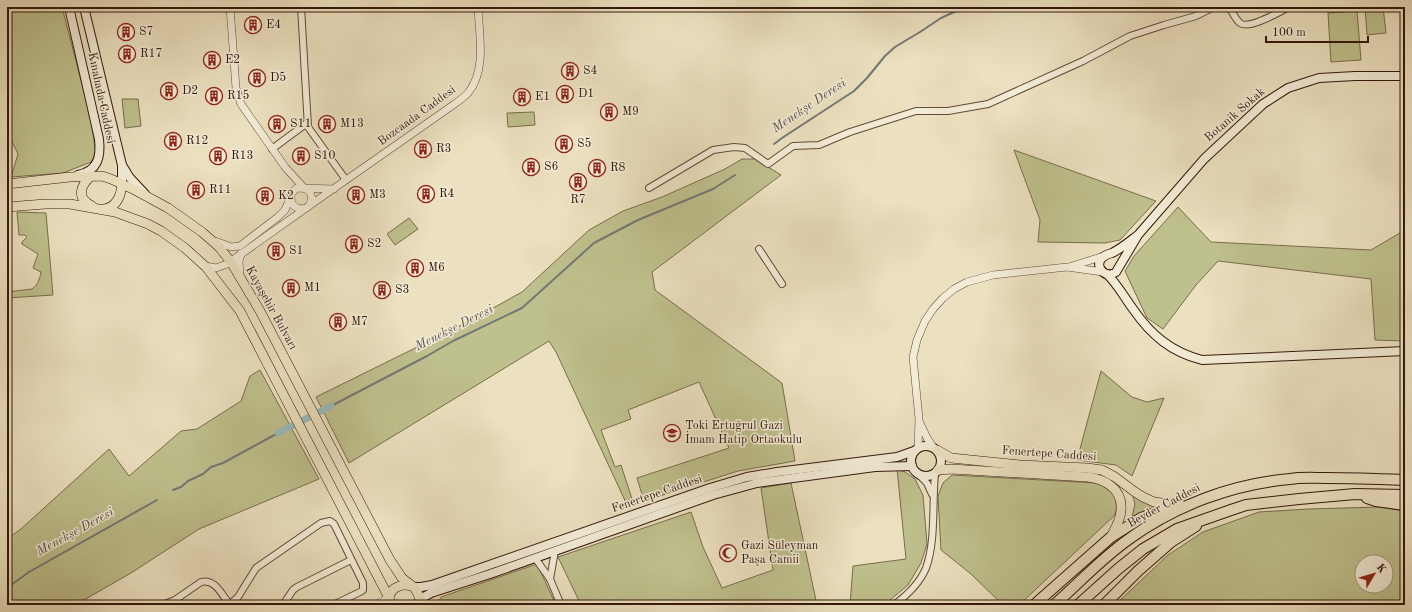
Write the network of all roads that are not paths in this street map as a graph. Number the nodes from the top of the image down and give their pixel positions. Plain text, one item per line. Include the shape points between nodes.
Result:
1 (69, 7) edge
2 (84, 7) edge
3 (230, 7) edge
4 (300, 7) edge
5 (478, 7) edge
6 (1214, 7) edge
7 (1229, 7) edge
8 (1289, 7) edge
9 (1405, 76) edge
10 (307, 123) junction
11 (272, 149) junction
12 (98, 161) junction
13 (122, 165) junction
14 (91, 176) junction
15 (70, 177) junction
16 (346, 180) junction
17 (7, 184) edge
18 (122, 184) junction
19 (304, 188) junction
20 (649, 188) dead end
21 (334, 189) junction
22 (150, 198) junction
23 (290, 199) junction
24 (7, 207) edge
25 (97, 208) junction
26 (306, 208) junction
27 (1138, 235) junction
28 (212, 240) junction
29 (759, 250) dead end
30 (241, 253) junction
31 (1105, 256) junction
32 (231, 262) junction
33 (205, 266) junction
34 (1067, 267) junction
35 (1119, 268) junction
36 (1105, 273) junction
37 (240, 277) junction
38 (782, 284) dead end
39 (1125, 298) junction
40 (1405, 351) edge
41 (919, 419) junction
42 (935, 448) junction
43 (916, 450) junction
44 (912, 466) junction
45 (1020, 469) junction
46 (936, 472) junction
47 (918, 474) junction
48 (1405, 480) edge
49 (1355, 494) junction
50 (1405, 495) edge
51 (933, 496) junction
52 (1200, 500) junction
53 (1405, 505) edge
54 (1208, 519) junction
55 (1111, 537) junction
56 (555, 551) junction
57 (535, 558) junction
58 (352, 560) junction
59 (550, 579) junction
60 (412, 586) junction
61 (390, 601) edge
62 (420, 603) edge
63 (162, 605) edge
64 (229, 605) edge
65 (283, 605) edge
66 (333, 605) edge
67 (375, 605) edge
68 (561, 605) edge
69 (894, 605) edge
70 (1034, 605) edge
71 (1054, 605) edge
72 (1078, 605) edge
73 (1104, 605) edge

1 - 12 main road, Kınalıada Caddesi via 99,139
2 - 13 main road, Kınalıada Caddesi
3 - 11 street via 233,60 240,104
4 - 10 street
5 - 16 street, Bozcaada Caddesi via 480,54 477,75 468,93
6 - 20 street via 1196,16 1130,36 1084,61 988,104 948,111 916,111 850,132 819,145 793,146 768,164 745,148 713,150
7 - 8 street via 1240,23 1246,25 1254,24
9 - 27 main road, Botanik Sokak via 1319,78 1288,88 1263,104 1204,159
10 - 11 street
10 - 16 street
11 - 19 street
12 - 14 main road
12 - 15 main road, Kınalıada Caddesi via 83,174
13 - 18 main road, Kınalıada Caddesi
13 - 22 main road via 137,186
14 - 15 main road, Kayaşehir Bulvarı
14 - 18 main road, Kayaşehir Bulvarı via 102,176
14 - 25 main road via 84,182 82,197 85,203
15 - 17 main road, Kayaşehir Bulvarı
16 - 21 street, Bozcaada Caddesi
18 - 22 main road, Kayaşehir Bulvarı
18 - 25 main road via 122,192 113,206 106,209
19 - 21 street
19 - 23 street via 294,190
19 - 26 street via 311,196 311,203
21 - 26 street, Bozcaada Caddesi
22 - 28 main road, Kayaşehir Bulvarı
23 - 26 street via 296,208
23 - 28 street via 278,217 240,246 231,247
24 - 25 main road via 70,204
25 - 33 main road via 148,224 185,248
26 - 30 street, Bozcaada Caddesi
27 - 31 main road
27 - 35 main road
28 - 32 main road, Kayaşehir Bulvarı
29 - 38 street
30 - 32 street, Bozcaada Caddesi
30 - 37 street
31 - 34 street
31 - 35 main road via 1116,257
31 - 36 main road via 1099,264
32 - 33 street via 219,267
32 - 37 main road, Kayaşehir Bulvarı
33 - 61 main road via 240,312
34 - 36 street
34 - 41 street via 981,278 967,282 943,298 925,321 913,357
35 - 36 main road via 1113,274
35 - 39 main road via 1119,281
36 - 39 main road via 1116,283
37 - 60 main road, Kayaşehir Bulvarı via 260,310 397,572
39 - 40 main road via 1142,321 1164,343 1179,352 1202,360
41 - 42 street
41 - 43 street
42 - 43 main road via 923,446
42 - 45 main road, Fenertepe Caddesi via 951,458
42 - 46 main road via 941,458 940,467
43 - 44 main road via 911,455
43 - 60 main road, Fenertepe Caddesi via 897,457 747,477 432,585
44 - 47 main road
44 - 56 main road, Fenertepe Caddesi via 875,467 758,483
45 - 46 main road, Fenertepe Caddesi via 951,469
45 - 52 main road, Fenertepe Caddesi via 1102,470 1154,502 1168,504
45 - 55 main road, Fenertepe Caddesi via 1096,478 1109,484 1119,496 1121,511
46 - 47 main road via 927,476
46 - 51 street
47 - 51 street via 927,483
48 - 52 highway, Beyder Caddesi via 1291,478 1248,485
49 - 50 highway
49 - 53 highway via 1376,502
49 - 54 highway via 1246,505
51 - 69 street via 931,552 925,570 916,584
52 - 55 highway via 1141,518
52 - 71 highway, Beyder Caddesi via 1129,538
54 - 72 highway via 1178,528 1143,550
54 - 73 highway via 1171,542
55 - 70 highway
56 - 57 main road, Fenertepe Caddesi
56 - 59 street
57 - 59 street
57 - 62 main road, Fenertepe Caddesi via 431,593
58 - 64 street via 334,524 330,521 321,523 256,568 238,597
58 - 65 street via 293,590
58 - 66 street via 363,583 363,590
59 - 68 street
60 - 61 main road via 405,584 395,588 390,594
60 - 62 main road, Kayaşehir Bulvarı via 418,594
61 - 67 street
63 - 64 street via 205,581 214,584

